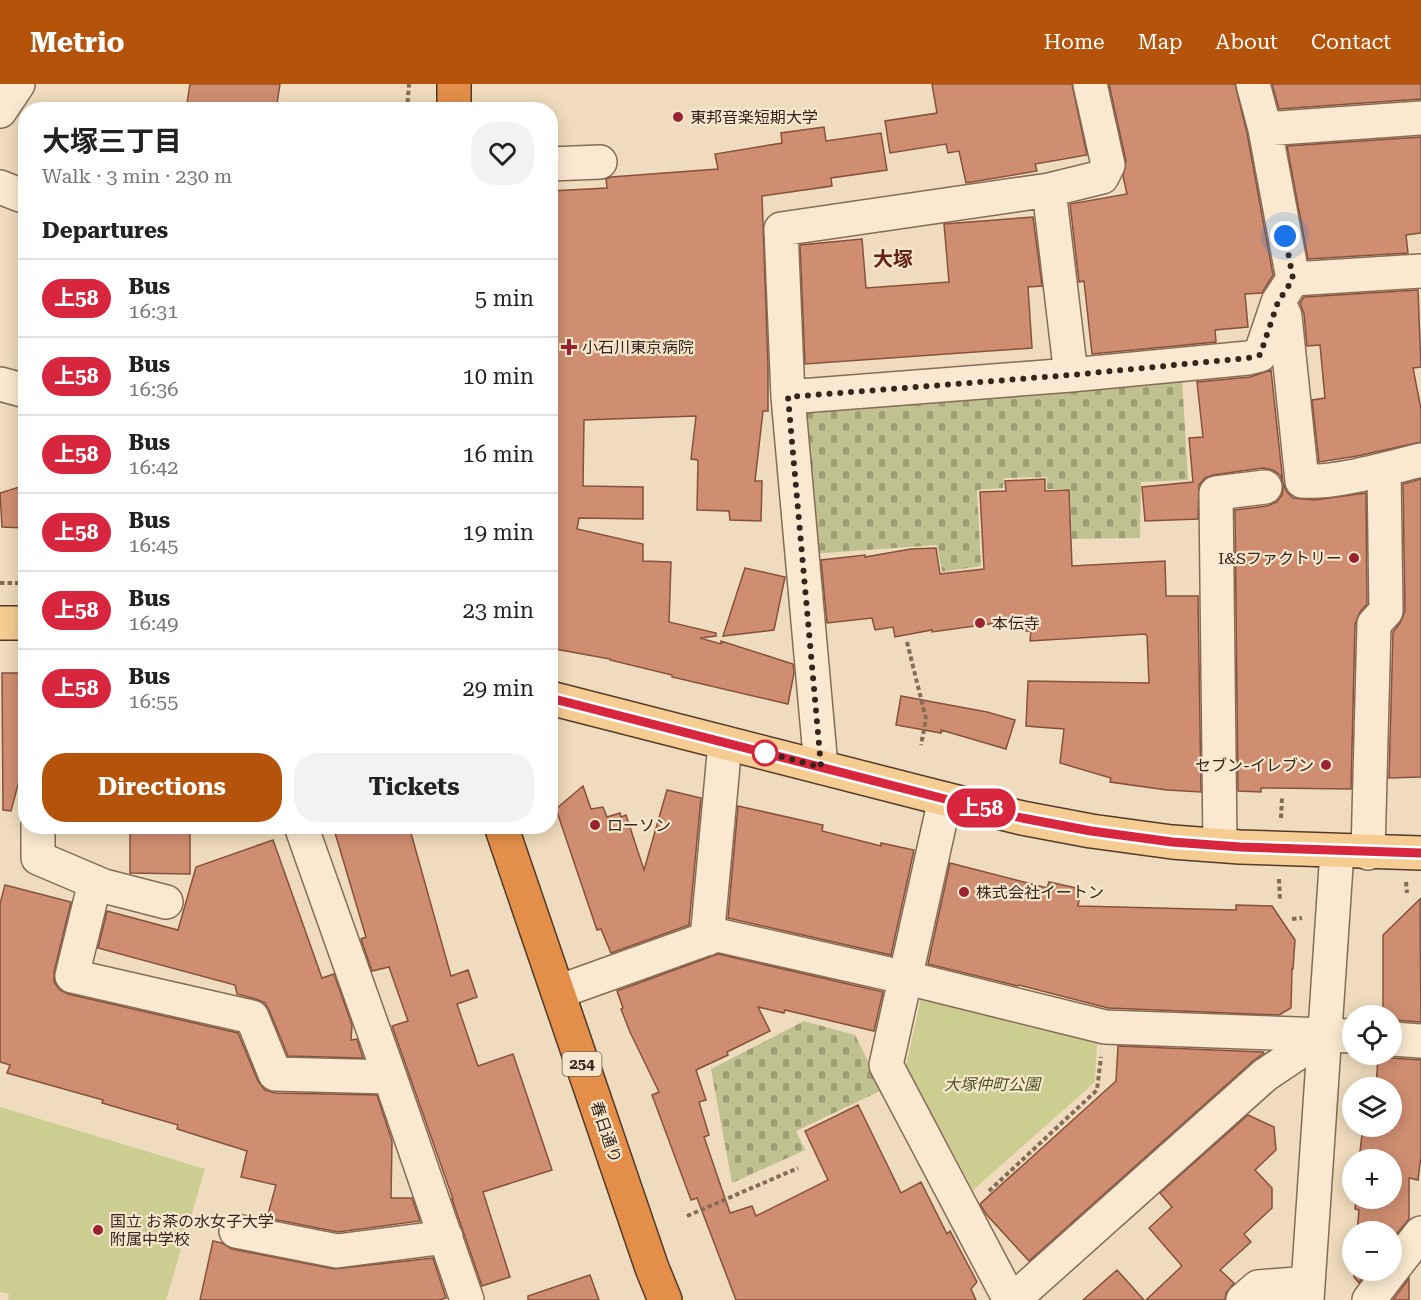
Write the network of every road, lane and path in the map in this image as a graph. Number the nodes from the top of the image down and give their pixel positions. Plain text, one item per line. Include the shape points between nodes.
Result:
1 (18, 84) edge
2 (409, 84) edge
3 (454, 84) edge
4 (1090, 84) edge
5 (1253, 84) edge
6 (408, 102) edge
7 (453, 102) edge
8 (0, 111) edge
9 (1421, 118) edge
10 (1265, 129) junction
11 (600, 162) dead end
12 (558, 164) edge
13 (0, 187) edge
14 (1049, 190) junction
15 (18, 194) edge
16 (1421, 271) edge
17 (1286, 291) junction
18 (1071, 375) junction
19 (788, 397) junction
20 (1421, 460) edge
21 (1384, 470) junction
22 (1266, 487) dead end
23 (0, 583) edge
24 (18, 583) dead end
25 (0, 623) edge
26 (18, 623) edge
27 (907, 642) dead end
28 (558, 700) edge
29 (724, 742) junction
30 (921, 745) dead end
31 (821, 767) junction
32 (945, 799) junction
33 (38, 834) edge
34 (304, 834) edge
35 (504, 834) edge
36 (1220, 845) junction
37 (1352, 852) junction
38 (1421, 853) edge
39 (95, 882) junction
40 (166, 902) dead end
41 (707, 939) junction
42 (907, 978) junction
43 (558, 992) junction
44 (1105, 1027) junction
45 (1340, 1035) edge
46 (1402, 1040) edge
47 (1421, 1041) edge
48 (390, 1077) junction
49 (798, 1168) dead end
50 (964, 1214) junction
51 (687, 1216) dead end
52 (236, 1231) dead end
53 (1421, 1233) edge
54 (446, 1237) junction
55 (1402, 1257) edge
56 (1384, 1281) edge
57 (1308, 1292) edge
58 (467, 1300) edge
59 (665, 1300) edge
60 (1012, 1300) edge
61 (1243, 1300) edge
62 (1369, 1300) edge

1 - 8 street
2 - 6 path
3 - 7 highway
4 - 14 street via 1108,165 1102,177
5 - 10 street
9 - 10 street
10 - 17 street
11 - 12 street
13 - 15 street
14 - 18 street
14 - 19 street via 781,229
16 - 17 street
17 - 18 street via 1260,355
17 - 21 street via 1285,316 1302,481
18 - 19 street
19 - 31 street
20 - 21 street
21 - 37 street via 1386,611 1374,624
22 - 36 street via 1216,493
23 - 24 path
25 - 26 main road
27 - 30 path via 926,719
28 - 29 main road
29 - 31 main road
29 - 41 street
31 - 32 main road
32 - 36 main road via 1091,831
32 - 42 street
33 - 39 street via 38,858
34 - 48 street
35 - 43 highway, 春日通り / 254
36 - 37 main road
37 - 38 main road
37 - 45 street
39 - 40 street
39 - 48 street via 72,976 252,1017 275,1074
41 - 42 street via 717,935
41 - 43 street
42 - 44 street
42 - 50 street via 886,1065
43 - 59 highway, 春日通り / 254
44 - 45 street
44 - 50 path via 1097,1090
45 - 57 street
45 - 60 street via 1264,1075
46 - 47 street
48 - 54 street
49 - 51 path
50 - 60 street
52 - 54 street via 337,1251
53 - 55 street
54 - 58 street
56 - 62 street
57 - 61 street via 1258,1287

